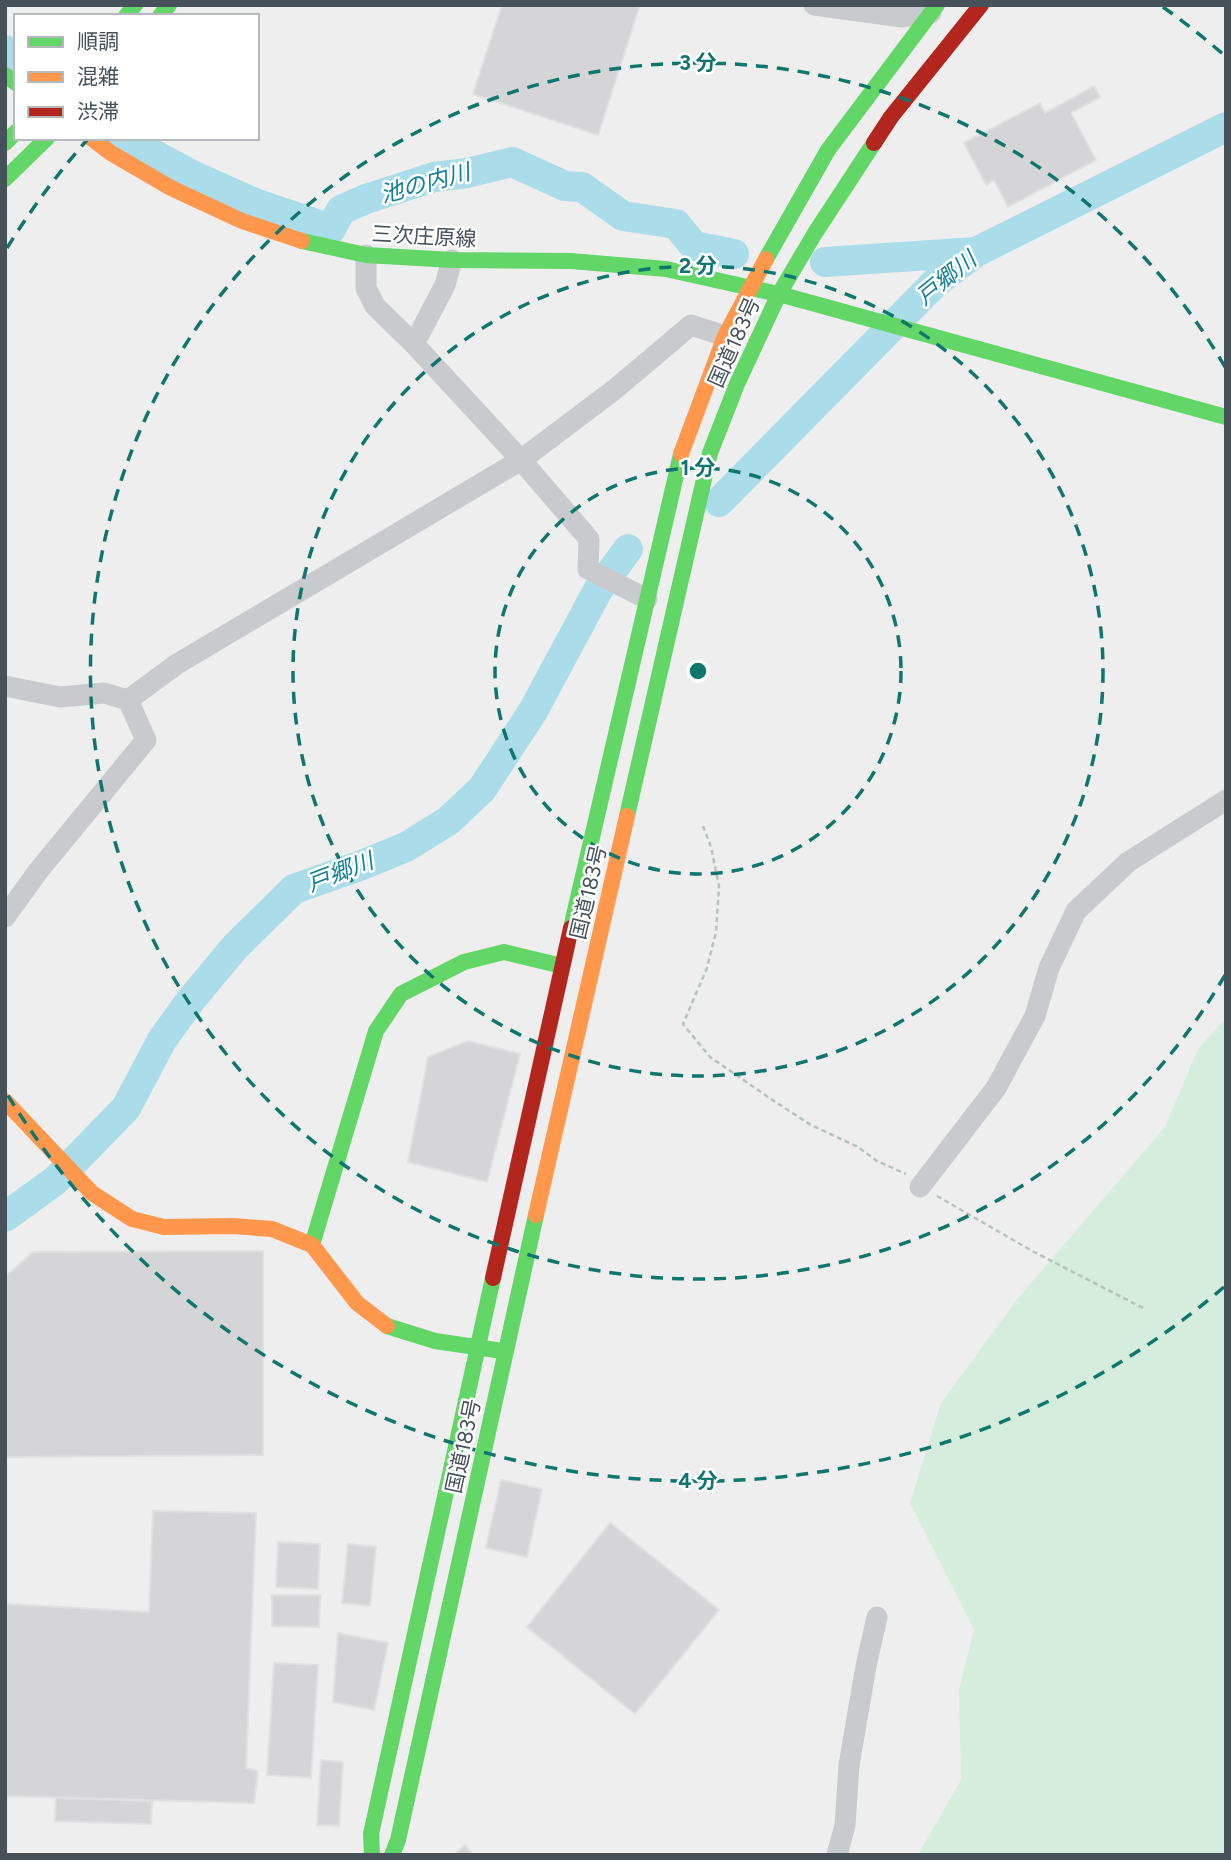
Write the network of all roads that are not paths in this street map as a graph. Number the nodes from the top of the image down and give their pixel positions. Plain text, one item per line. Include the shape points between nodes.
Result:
1 (814, 5) edge
2 (964, 5) edge
3 (981, 5) edge
4 (934, 9) edge
5 (45, 140) edge
6 (94, 140) edge
7 (7, 177) edge
8 (366, 256) junction
9 (452, 260) junction
10 (750, 288) junction
11 (779, 294) junction
12 (725, 336) junction
13 (414, 344) junction
14 (1226, 417) edge
15 (521, 460) junction
16 (647, 599) junction
17 (5, 686) edge
18 (128, 700) junction
19 (1226, 800) edge
20 (5, 918) edge
21 (562, 965) junction
22 (5, 1101) edge
23 (920, 1186) road end
24 (312, 1245) junction
25 (477, 1346) junction
26 (505, 1352) junction
27 (877, 1617) dead end
28 (372, 1855) edge
29 (392, 1855) edge
30 (837, 1855) edge

1 - 4 street via 902,17
2 - 4 street
3 - 11 main road, 国道183号 via 891,117
4 - 10 main road, 国道183号 via 828,150
5 - 7 main road
6 - 8 main road, 三次庄原線 via 171,188 242,221
8 - 9 main road, 三次庄原線
8 - 13 street via 366,288 376,306
9 - 10 main road, 三次庄原線 via 571,261 666,269
9 - 13 street via 445,285
10 - 11 main road, 三次庄原線
10 - 12 main road, 国道183号
11 - 14 main road, 三次庄原線
11 - 26 main road, 国道183号 via 710,453
12 - 15 street via 691,325
12 - 16 main road, 国道183号 via 681,454
13 - 15 street
15 - 16 street via 589,539 588,569
15 - 18 street via 177,664
16 - 21 main road, 国道183号
17 - 18 street via 60,697 104,693
18 - 20 street via 146,740
19 - 23 street via 1128,862 1076,911 1049,968 1035,1016 996,1088
21 - 24 main road via 504,952 464,962 401,994 376,1031
21 - 25 main road, 国道183号
22 - 24 main road via 92,1193 132,1219 164,1227 272,1229
24 - 25 main road via 357,1303 390,1328 435,1341
25 - 26 main road
25 - 28 main road, 国道183号 via 371,1834
26 - 29 main road, 国道183号
27 - 30 street

